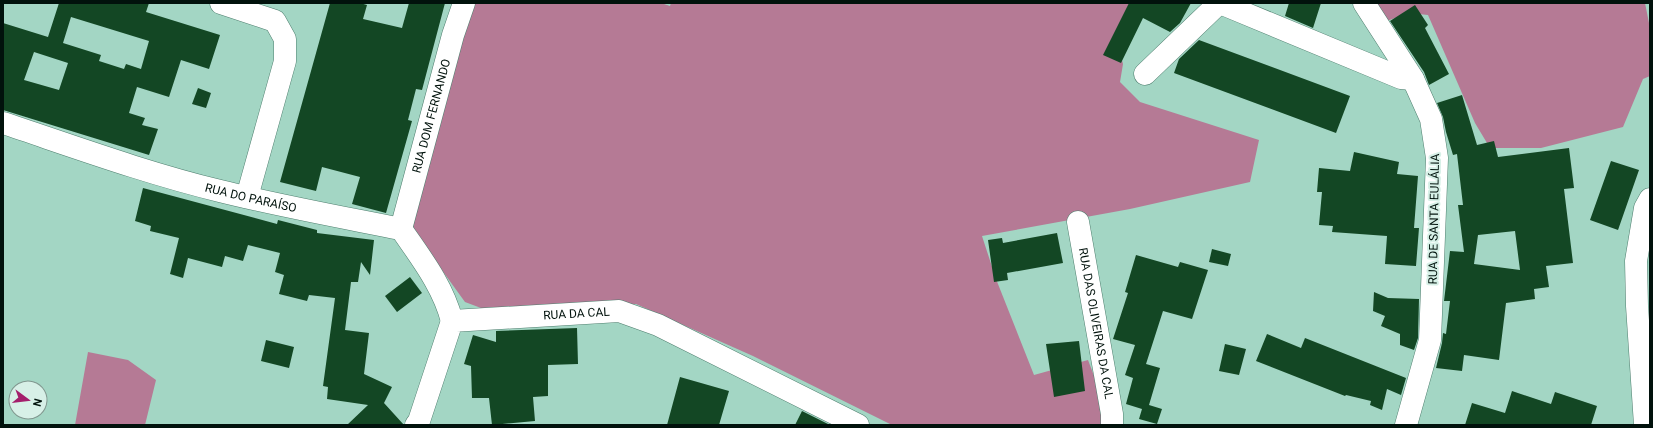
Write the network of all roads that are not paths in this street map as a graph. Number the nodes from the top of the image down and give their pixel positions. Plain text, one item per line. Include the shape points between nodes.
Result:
1 (221, 3) edge
2 (464, 3) edge
3 (1220, 3) edge
4 (1364, 3) edge
5 (1146, 74) dead end
6 (1413, 79) junction
7 (3, 123) edge
8 (247, 197) junction
9 (1650, 199) edge
10 (1078, 222) dead end
11 (401, 229) junction
12 (452, 320) junction
13 (416, 425) edge
14 (856, 425) edge
15 (1112, 425) edge
16 (1406, 425) edge
17 (1645, 425) edge

1 - 8 street via 275,21 285,39 285,61
2 - 11 street, RUA DOM FERNANDO via 453,35
3 - 5 street
3 - 6 street via 1401,78
4 - 6 street, RUA DE SANTA EULÁLIA
6 - 16 street, RUA DE SANTA EULÁLIA via 1431,119 1437,158 1430,340
7 - 8 street, RUA DO PARAÍSO via 151,172
8 - 11 street, RUA DO PARAÍSO
9 - 17 street via 1645,208 1636,261
10 - 15 street, RUA DAS OLIVEIRAS DA CAL
11 - 12 street via 437,283
12 - 13 street
12 - 14 street, RUA DA CAL via 619,311 658,325

